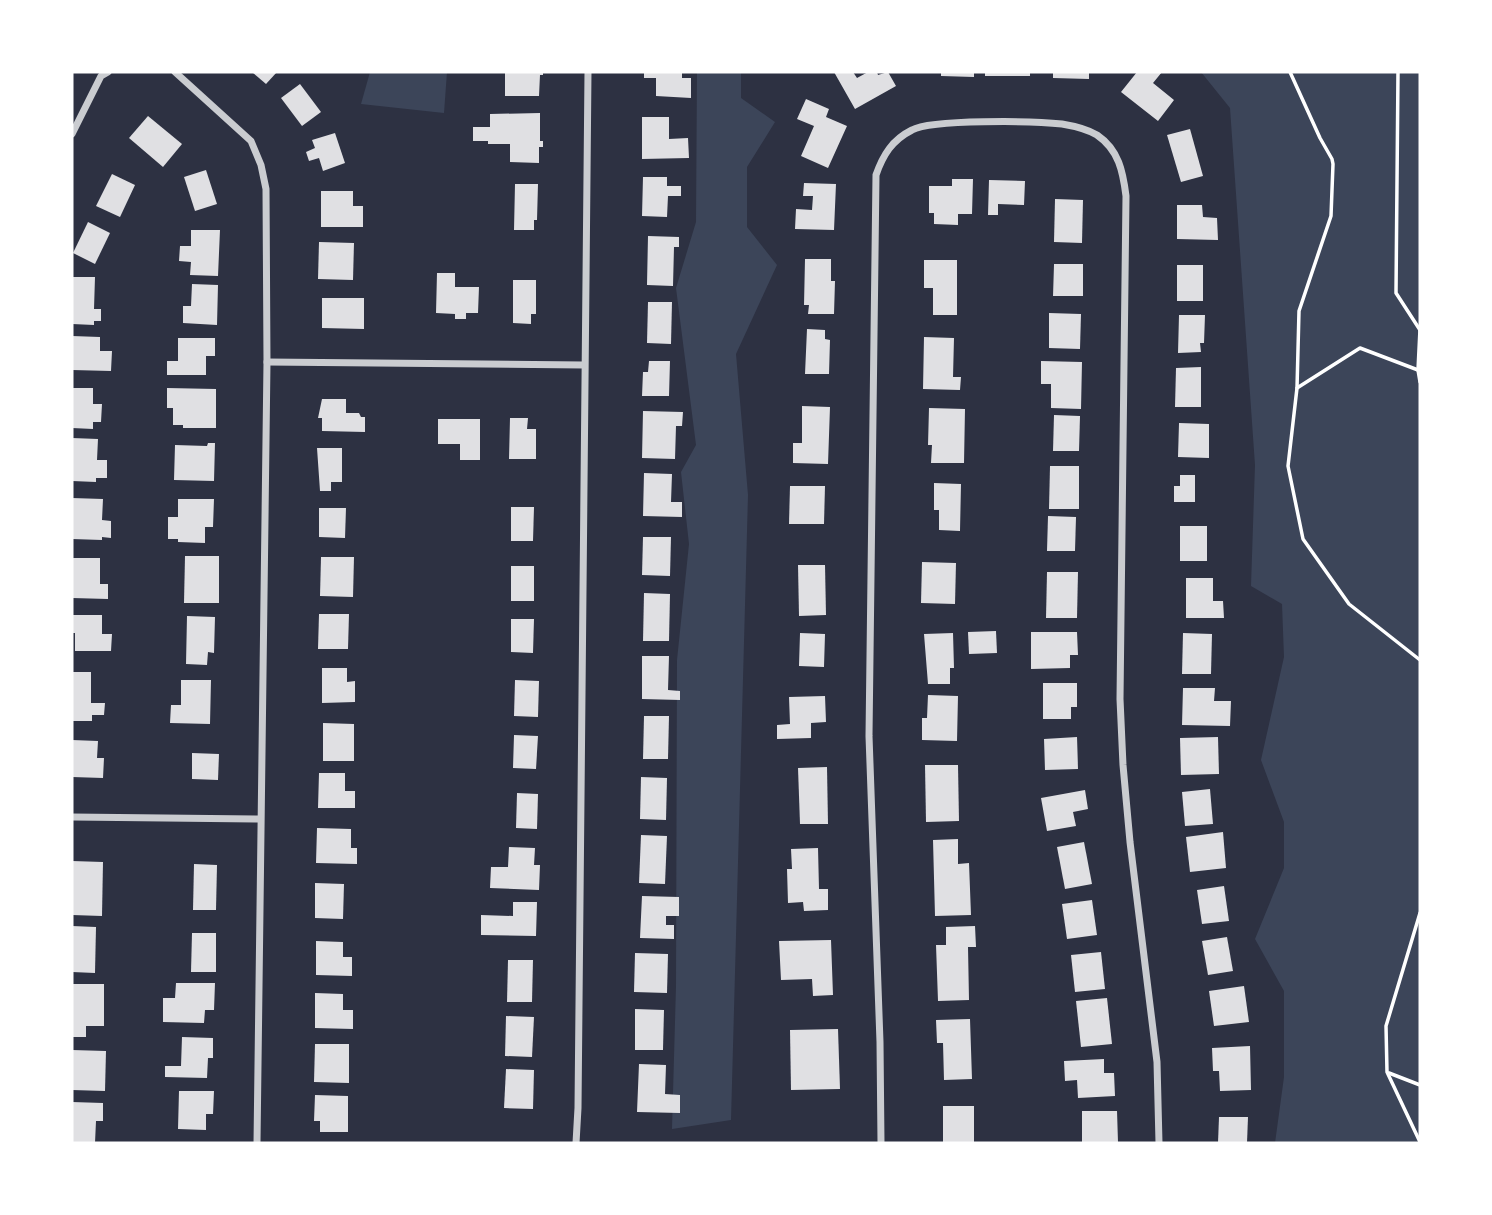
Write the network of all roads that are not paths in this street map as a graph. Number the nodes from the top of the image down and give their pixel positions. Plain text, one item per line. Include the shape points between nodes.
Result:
1 (108, 72) edge
2 (175, 72) edge
3 (589, 72) edge
4 (72, 134) edge
5 (267, 362) junction
6 (584, 365) junction
7 (72, 817) edge
8 (260, 819) junction
9 (257, 1143) edge
10 (576, 1143) edge
11 (881, 1143) edge
12 (1159, 1143) edge

1 - 4 street via 101,76
2 - 5 street via 251,141 261,165 266,189
3 - 6 street
5 - 6 street
5 - 8 street
6 - 10 street
7 - 8 street
8 - 9 street
11 - 12 street via 869,736 876,175 895,141 914,128 937,123 1082,128 1115,153 1123,170 1123,765 1157,1062

